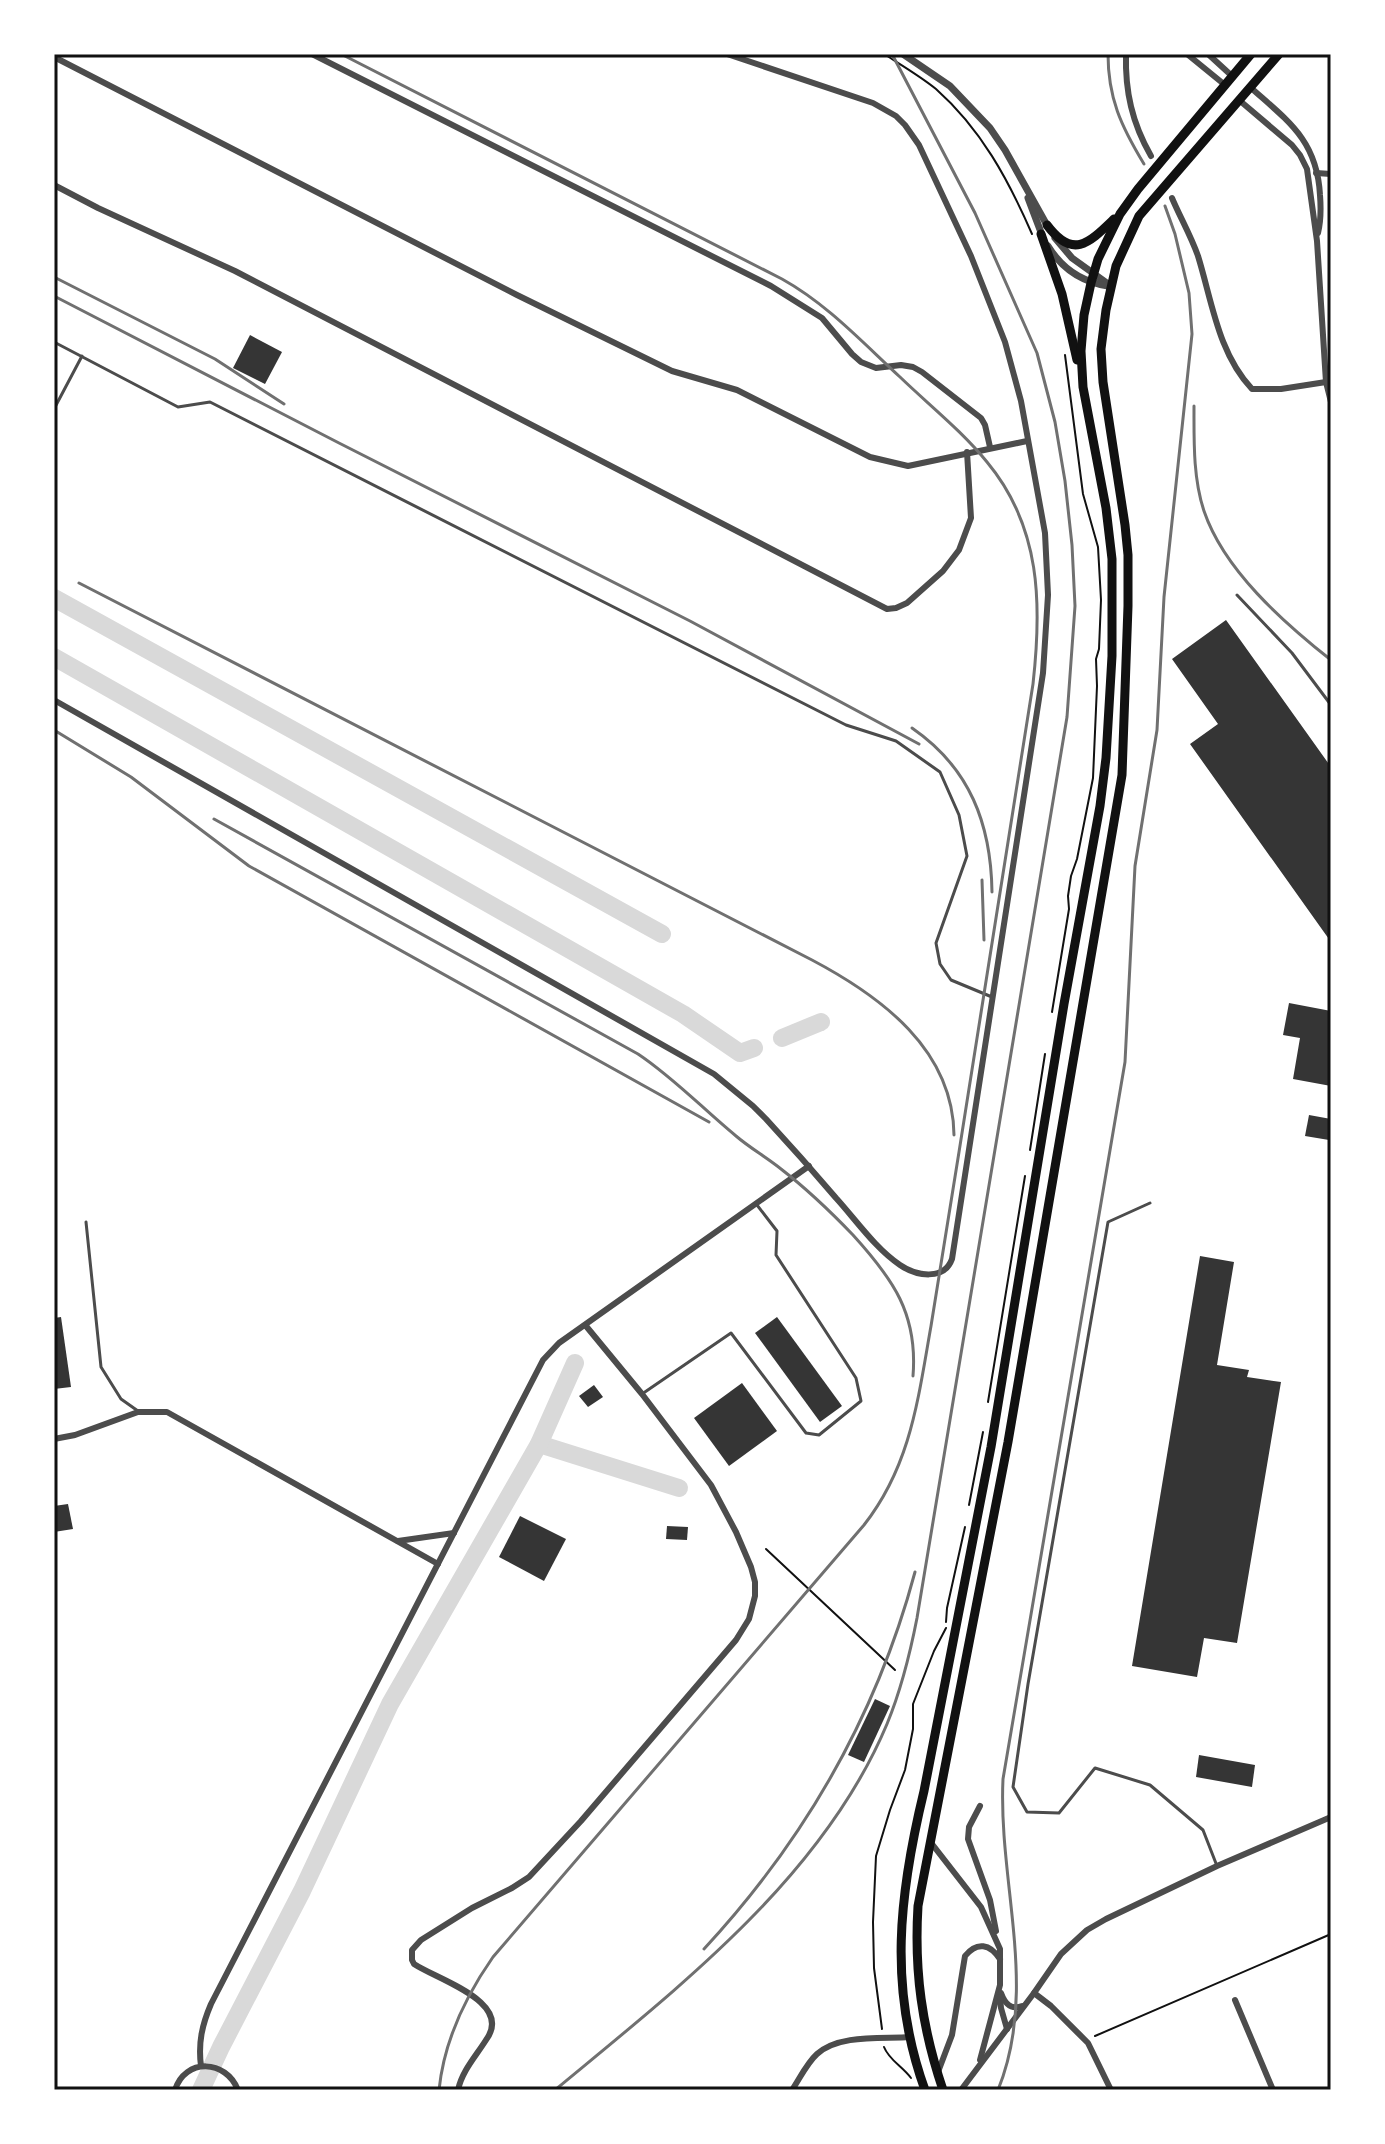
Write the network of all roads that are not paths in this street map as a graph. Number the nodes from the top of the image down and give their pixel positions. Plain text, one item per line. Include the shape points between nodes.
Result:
1 (312, 54) edge
2 (727, 54) edge
3 (903, 54) edge
4 (1126, 54) edge
5 (1187, 54) edge
6 (1208, 54) edge
7 (1251, 54) edge
8 (1279, 54) edge
9 (54, 57) edge
10 (1229, 80) junction
11 (1250, 87) junction
12 (1239, 100) junction
13 (1151, 156) dead end
14 (1308, 173) junction
15 (1318, 173) junction
16 (1331, 174) edge
17 (54, 185) edge
18 (1172, 198) dead end
19 (1120, 214) junction
20 (1041, 233) junction
21 (1317, 241) junction
22 (1094, 273) junction
23 (1091, 283) junction
24 (1111, 286) junction
25 (54, 342) edge
26 (1327, 354) edge
27 (82, 356) junction
28 (1326, 382) junction
29 (1083, 387) junction
30 (1331, 402) edge
31 (54, 409) edge
32 (1027, 441) junction
33 (990, 447) junction
34 (967, 452) junction
35 (1237, 595) dead end
36 (54, 700) edge
37 (1331, 705) edge
38 (992, 997) junction
39 (809, 1166) junction
40 (1150, 1203) dead end
41 (757, 1205) junction
42 (86, 1222) dead end
43 (586, 1326) junction
44 (642, 1394) junction
45 (138, 1412) junction
46 (54, 1439) edge
47 (454, 1533) junction
48 (398, 1541) junction
49 (438, 1564) junction
50 (980, 1806) dead end
51 (1331, 1817) edge
52 (930, 1841) junction
53 (1217, 1866) junction
54 (983, 1882) junction
55 (986, 1921) junction
56 (1000, 1949) junction
57 (1002, 1962) junction
58 (1000, 1988) junction
59 (1034, 1993) junction
60 (1235, 2000) dead end
61 (1026, 2004) junction
62 (1007, 2029) junction
63 (910, 2037) junction
64 (201, 2066) junction
65 (978, 2066) junction
66 (937, 2073) junction
67 (175, 2090) edge
68 (238, 2090) edge
69 (458, 2090) edge
70 (792, 2090) edge
71 (925, 2090) edge
72 (943, 2090) edge
73 (961, 2090) edge
74 (1111, 2090) edge
75 (1273, 2090) edge

1 - 33 street via 771,286 822,318 867,366 901,365 922,372 981,418
2 - 32 street via 873,103 905,125 948,206 1005,342
3 - 20 street via 965,100 990,128 1023,185
4 - 13 street via 1130,108
5 - 10 street
6 - 10 street
7 - 10 main road
8 - 11 main road
9 - 34 street via 672,371 737,390 870,457 908,466
10 - 19 main road
11 - 12 main road
11 - 15 street via 1302,138
12 - 14 street via 1292,145
12 - 24 main road via 1146,208 1123,249
14 - 15 street
14 - 21 street
15 - 16 street
15 - 21 street
17 - 34 street via 235,271 887,609 907,603 959,550 971,518
18 - 28 street via 1197,255 1231,361 1242,378 1252,389
19 - 20 main road via 1090,241 1076,246
19 - 22 main road
20 - 22 street
20 - 23 street via 1062,265
20 - 29 main road via 1062,294
21 - 26 street
22 - 23 main road
22 - 24 street
23 - 24 street
23 - 29 main road via 1081,351
24 - 52 main road via 1101,363 1128,555 1122,775 1008,1442
25 - 27 lane
26 - 28 street
27 - 31 lane
27 - 38 lane via 178,407 210,402 846,725 896,741 940,772 959,815 967,856 936,943 940,964 951,980
28 - 30 street
29 - 63 main road via 1112,559 1106,758 991,1447 911,1843 900,1938
32 - 33 street
32 - 38 street via 1045,533 1047,625
33 - 34 street
35 - 37 lane via 1292,653
36 - 39 street via 714,1074 753,1106
38 - 39 street via 947,1269 924,1274 897,1262
39 - 41 street
40 - 53 lane via 1108,1222 1013,1787 1027,1812 1059,1813 1095,1768 1150,1785 1203,1830
41 - 43 street
41 - 44 lane via 777,1231 776,1255 856,1378 861,1401 819,1435 806,1433 731,1333
42 - 45 lane via 101,1367 121,1399
43 - 44 street
43 - 47 street via 543,1360
44 - 69 street via 711,1485 736,1532 755,1582 754,1607 736,1640 529,1877 412,1950 418,1967 480,2001 492,2015 491,2034
45 - 46 street
45 - 48 street via 167,1412
47 - 48 street
47 - 49 street
48 - 49 street
49 - 64 street via 211,2004 201,2030
50 - 54 street via 968,1835
51 - 53 street
52 - 55 street
52 - 66 main road via 918,1906 916,1957
53 - 59 street via 1087,1930 1061,1954
54 - 55 street
54 - 56 street
55 - 56 street
56 - 57 street
57 - 58 street
57 - 66 street via 984,1946 965,1956 952,2035
58 - 61 street via 1004,2001 1013,2007
58 - 62 street
58 - 65 street
59 - 61 street
59 - 74 street via 1088,2043
60 - 75 street
61 - 62 street
62 - 65 street
63 - 70 street via 844,2040 827,2046
63 - 71 main road
64 - 67 street via 183,2075
64 - 68 street via 222,2069
65 - 73 street
66 - 72 main road

